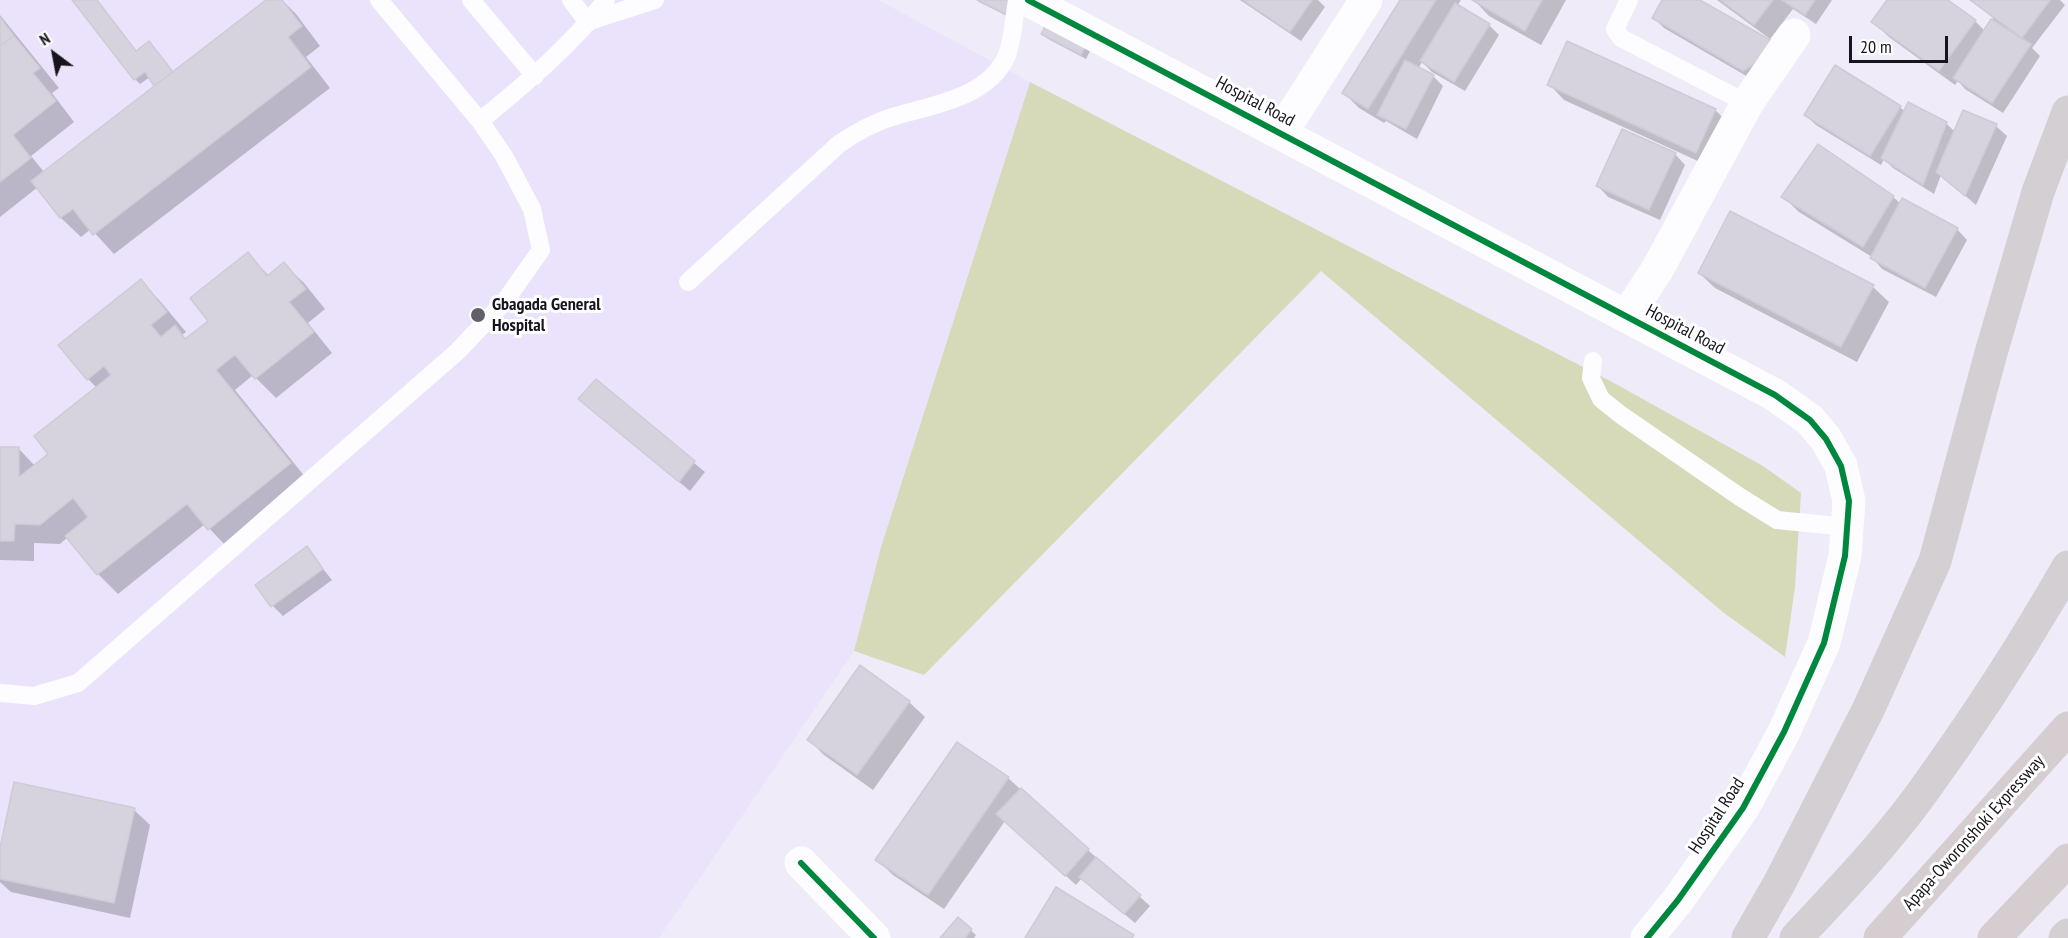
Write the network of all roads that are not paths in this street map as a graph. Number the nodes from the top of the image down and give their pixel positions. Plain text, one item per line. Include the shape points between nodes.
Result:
1 (379, 0) edge
2 (471, 0) edge
3 (571, 0) edge
4 (606, 0) edge
5 (655, 0) edge
6 (1017, 0) edge
7 (1028, 0) edge
8 (1366, 0) edge
9 (1629, 0) edge
10 (1082, 11) edge
11 (589, 22) junction
12 (1794, 35) dead end
13 (535, 75) junction
14 (1748, 102) junction
15 (2068, 112) edge
16 (480, 121) junction
17 (1281, 133) junction
18 (2061, 148) edge
19 (688, 282) dead end
20 (1627, 316) junction
21 (1593, 361) dead end
22 (1847, 527) junction
23 (2068, 567) edge
24 (0, 693) edge
25 (2068, 728) edge
26 (2068, 860) edge
27 (801, 863) dead end
28 (2068, 935) edge
29 (874, 938) edge
30 (1647, 938) edge
31 (1748, 938) edge
32 (1796, 938) edge
33 (1880, 938) edge
34 (1994, 938) edge
35 (2065, 938) edge

1 - 16 lane
2 - 13 lane
3 - 11 lane
4 - 11 lane
5 - 11 lane
6 - 19 lane via 1007,54 983,85 947,101 876,123 838,144
7 - 10 street, Hospital Road
8 - 17 street
9 - 14 lane via 1615,29 1621,38
10 - 17 street, Hospital Road
11 - 13 lane
12 - 14 street
13 - 16 lane
14 - 20 street via 1657,270
15 - 18 main road
16 - 24 lane via 532,209 541,250 505,301 458,351 78,682 34,696
17 - 20 street, Hospital Road
18 - 31 main road via 2034,204 1935,561 1869,708
20 - 22 street, Hospital Road via 1775,394 1810,420 1841,466 1849,501
21 - 22 lane via 1591,378 1601,399 1740,497 1777,520
22 - 30 street, Hospital Road via 1845,556 1824,643 1784,732 1743,808
23 - 32 main road via 2035,626 1918,798
25 - 33 highway, Apapa-Oworonshoki Expressway
26 - 34 highway
27 - 29 street
28 - 35 main road

